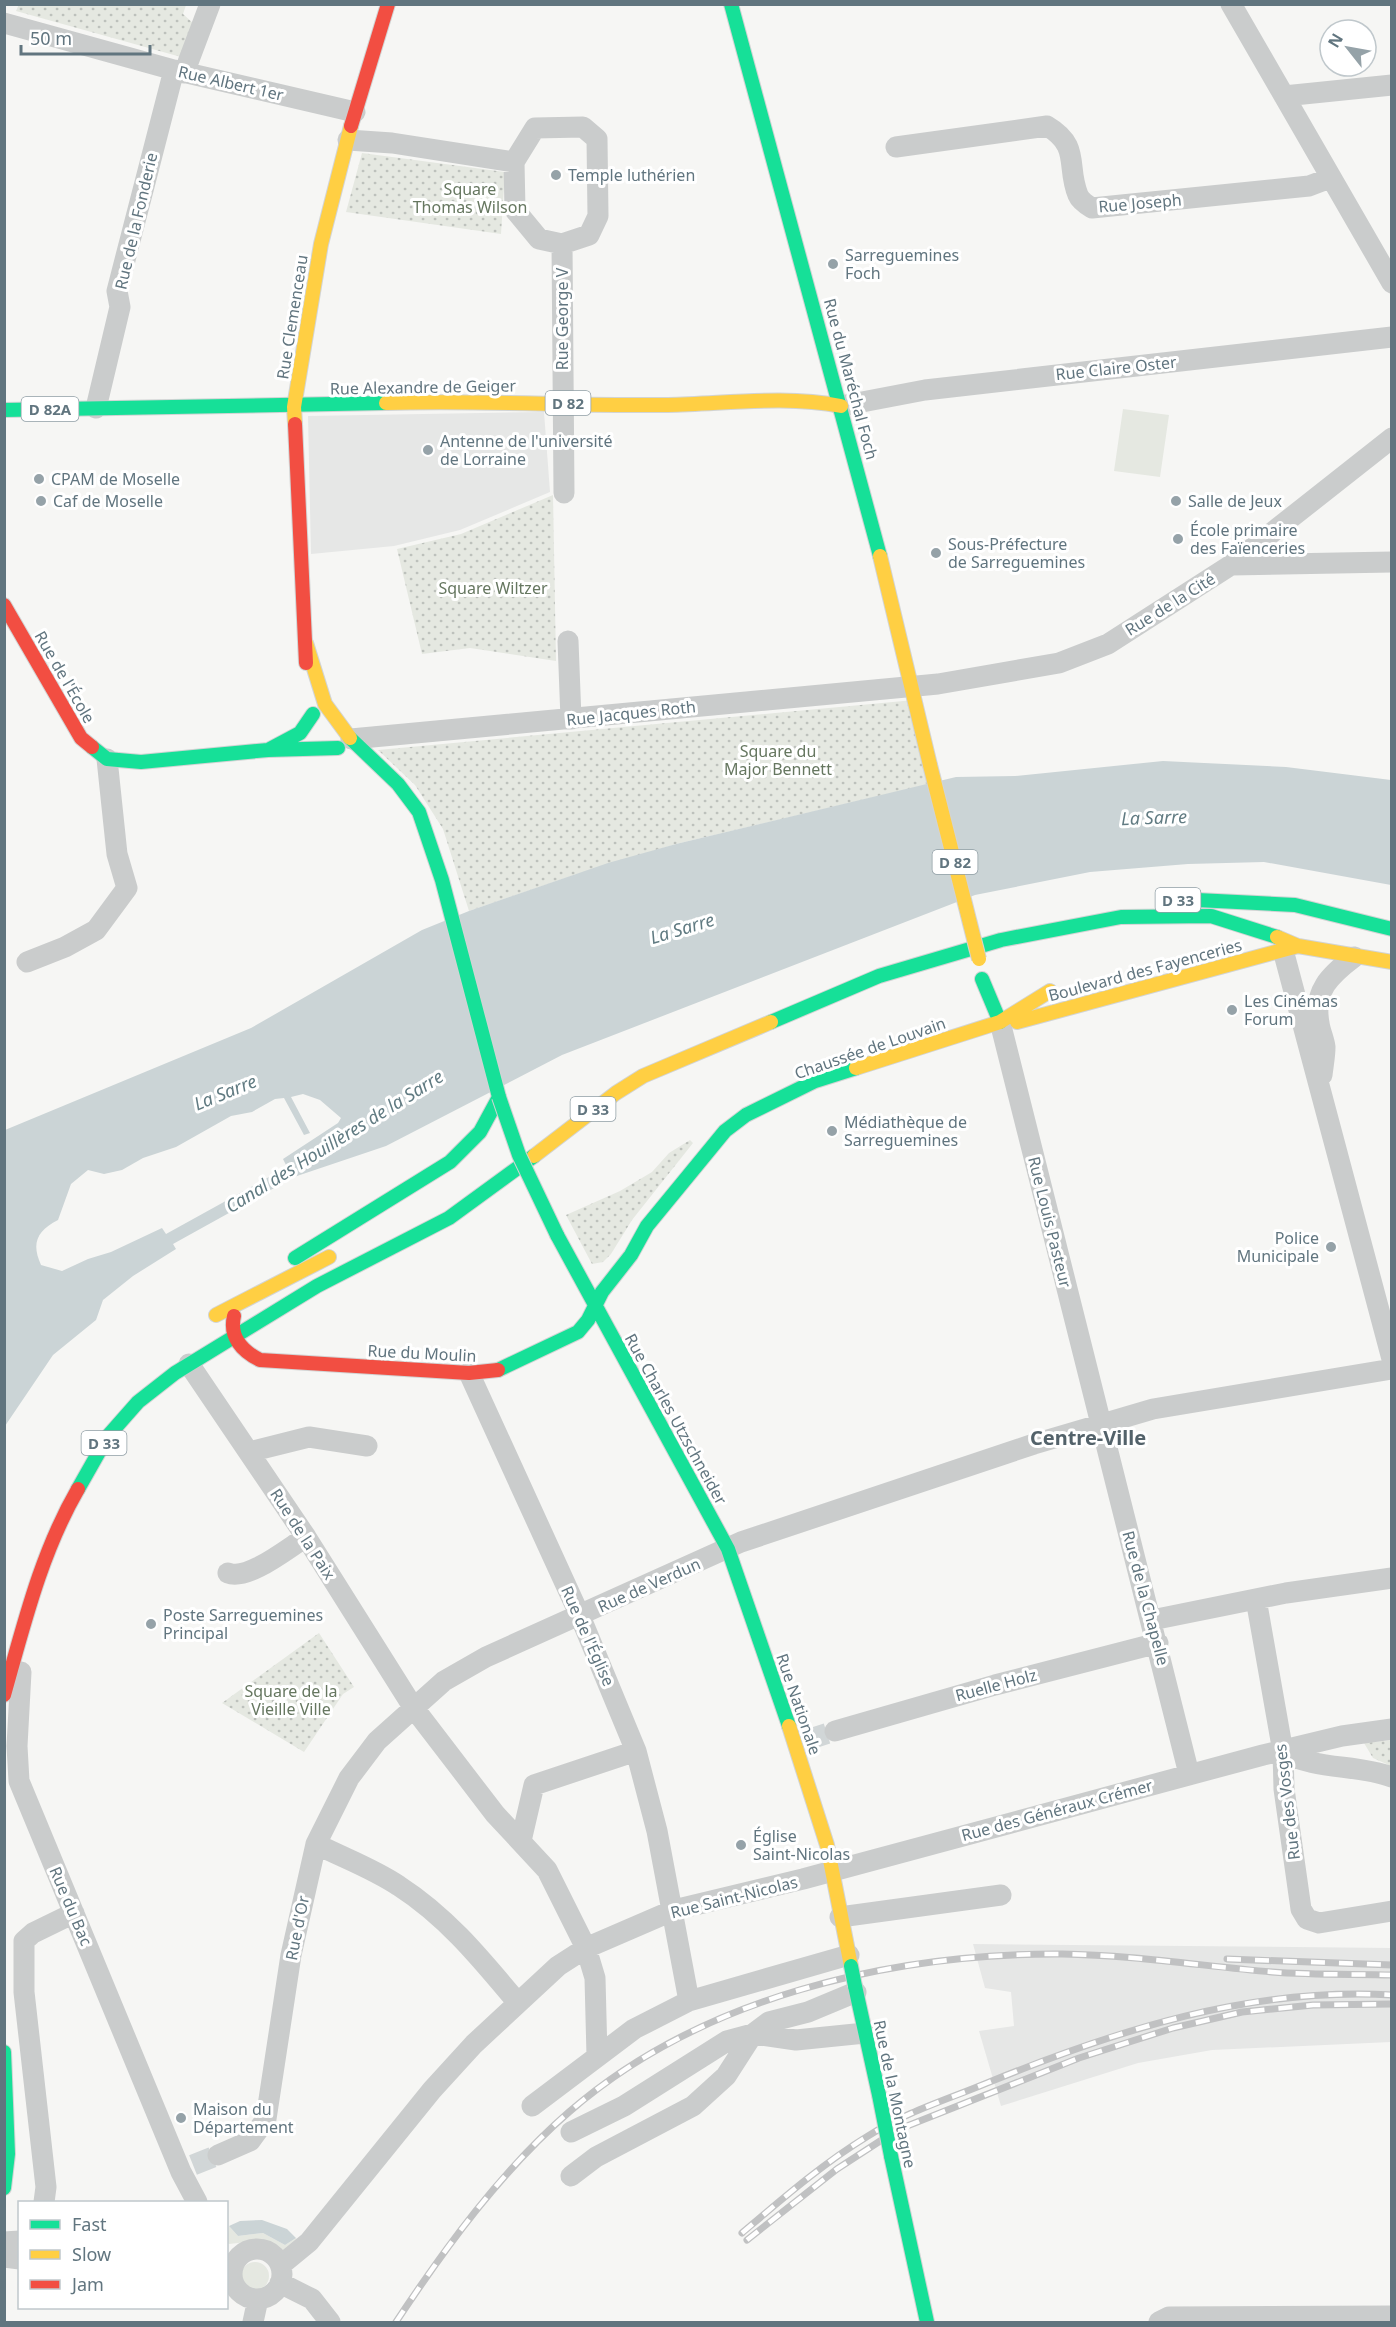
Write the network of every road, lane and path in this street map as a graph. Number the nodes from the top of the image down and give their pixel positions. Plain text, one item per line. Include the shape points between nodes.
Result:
1 (210, 4) edge
2 (388, 4) edge
3 (731, 4) edge
4 (1231, 4) edge
5 (4, 23) edge
6 (179, 71) junction
7 (1392, 85) edge
8 (1284, 96) junction
9 (355, 112) junction
10 (348, 140) junction
11 (896, 147) dead end
12 (514, 162) junction
13 (1330, 178) junction
14 (562, 244) junction
15 (1392, 283) edge
16 (1392, 337) edge
17 (562, 403) junction
18 (841, 406) junction
19 (294, 407) junction
20 (96, 408) junction
21 (4, 410) edge
22 (1392, 438) edge
23 (564, 493) dead end
24 (1392, 562) edge
25 (1232, 565) junction
26 (4, 605) edge
27 (568, 641) dead end
28 (306, 643) junction
29 (911, 684) junction
30 (313, 714) junction
31 (571, 719) junction
32 (345, 748) junction
33 (268, 750) junction
34 (107, 759) junction
35 (405, 817) dead end
36 (430, 847) junction
37 (1183, 900) dead end
38 (989, 923) dead end
39 (1392, 929) edge
40 (962, 933) dead end
41 (1285, 941) junction
42 (893, 957) dead end
43 (1354, 957) junction
44 (27, 962) dead end
45 (1392, 962) edge
46 (1050, 991) dead end
47 (789, 999) dead end
48 (1000, 1022) junction
49 (1323, 1068) junction
50 (1322, 1091) junction
51 (500, 1097) junction
52 (529, 1139) dead end
53 (503, 1159) dead end
54 (339, 1252) dead end
55 (239, 1303) junction
56 (595, 1306) junction
57 (216, 1315) junction
58 (204, 1324) dead end
59 (234, 1337) junction
60 (1392, 1359) edge
61 (189, 1364) junction
62 (1392, 1369) edge
63 (470, 1373) junction
64 (1100, 1423) junction
65 (367, 1446) dead end
66 (249, 1452) junction
67 (306, 1537) junction
68 (728, 1549) junction
69 (228, 1574) dead end
70 (1392, 1578) edge
71 (32, 1595) junction
72 (1256, 1599) junction
73 (580, 1616) junction
74 (1152, 1620) junction
75 (1158, 1643) junction
76 (4, 1695) edge
77 (413, 1707) junction
78 (1392, 1729) edge
79 (836, 1731) tunnel mouth
80 (636, 1751) junction
81 (1282, 1752) junction
82 (1189, 1774) junction
83 (1392, 1777) edge
84 (522, 1841) junction
85 (316, 1844) junction
86 (832, 1872) junction
87 (1002, 1895) dead end
88 (674, 1910) junction
89 (1392, 1911) edge
90 (74, 1913) junction
91 (840, 1917) junction
92 (586, 1948) junction
93 (850, 1961) junction
94 (856, 1989) junction
95 (689, 2001) junction
96 (517, 2002) junction
97 (865, 2033) junction
98 (753, 2034) junction
99 (4, 2052) edge
100 (597, 2056) junction
101 (532, 2106) dead end
102 (571, 2132) dead end
103 (218, 2155) tunnel mouth
104 (572, 2176) dead end
105 (4, 2188) edge
106 (44, 2201) edge
107 (197, 2201) edge
108 (231, 2255) edge
109 (280, 2274) junction
110 (230, 2285) edge
111 (258, 2300) junction
112 (1392, 2316) edge
113 (253, 2322) edge
114 (330, 2322) edge
115 (927, 2322) edge
116 (1159, 2322) edge

1 - 6 street, Rue de la Fonderie
2 - 9 main road, Rue Clemenceau
3 - 18 main road, Rue du Maréchal Foch
4 - 8 street
5 - 6 street, Rue Albert 1er
6 - 9 street, Rue Albert 1er
6 - 20 street, Rue de la Fonderie via 117,291 120,307
7 - 8 street
8 - 13 street
9 - 10 main road, Rue Clemenceau
10 - 12 street
10 - 19 main road, Rue Clemenceau via 321,244
11 - 13 street, Rue Joseph via 1047,126 1062,135 1072,159 1078,197 1092,208 1309,186
12 - 14 street via 515,210 539,238
12 - 14 street, Rue George V via 535,128 583,127 597,139 598,216 589,235
13 - 15 street
14 - 17 street, Rue George V
16 - 18 street, Rue Claire Oster via 925,390
17 - 18 main road, Rue Alexandre de Geiger / D 82 via 816,401
17 - 19 main road, Rue Alexandre de Geiger / D 82 via 444,401
17 - 23 street, Rue George V
18 - 29 main road, Rue du Maréchal Foch / D 82
19 - 20 main road, Rue Alexandre de Geiger / D 82
19 - 28 main road, Rue Clemenceau
20 - 21 main road, Rue Alexandre de Geiger / D 82A
22 - 25 street, Rue de la Cité
24 - 25 street
25 - 29 street, Rue de la Cité via 1108,644 1059,663 938,684
26 - 34 main road, Rue de l'École via 81,738
27 - 31 street
28 - 30 main road, Rue Clemenceau via 306,689
28 - 32 main road, Rue Clemenceau via 325,704
29 - 31 street, Rue Jacques Roth
29 - 48 main road, Rue du Maréchal Foch / D 82, bridge via 982,979
30 - 32 main road, Rue Clemenceau
30 - 33 main road via 300,733
31 - 32 street, Rue Jacques Roth
32 - 33 main road, Rue Jacques Roth
32 - 36 main road, Rue Clemenceau via 398,784 415,806
33 - 34 main road, Rue Jacques Roth via 141,762
34 - 44 street via 117,854 127,888 96,930
35 - 36 main road, Rue Clemenceau
36 - 51 main road, Rue Clemenceau
37 - 39 main road, D 33 via 1295,905
38 - 40 main road
41 - 43 main road, Boulevard des Fayenceries / D 33
41 - 48 main road, Boulevard des Fayenceries via 1020,1022
41 - 49 street
41 - 50 street
41 - 59 main road, D 33 via 1211,916 1121,916 1001,940 879,976 643,1076 449,1218 317,1286
42 - 47 main road
43 - 45 main road, Boulevard des Fayenceries / D 33
43 - 49 street via 1330,975 1317,1003 1325,1045
46 - 48 main road
48 - 56 main road, Chaussée de Louvain via 815,1081 759,1107 735,1123 647,1226
48 - 64 street, Rue Louis Pasteur
49 - 50 street
50 - 60 street
51 - 56 main road, Rue Clemenceau, bridge via 523,1166
51 - 57 main road via 470,1144 423,1180 271,1273
52 - 53 main road
54 - 55 main road
55 - 57 main road
55 - 59 main road via 231,1322
56 - 63 main road, Rue du Moulin via 584,1326 571,1337 503,1369
56 - 68 main road, Rue Charles Utzschneider
57 - 58 main road
59 - 61 main road, D 33
59 - 63 main road, Rue du Moulin via 260,1360
61 - 66 street, Rue de la Paix
61 - 71 main road, D 33 via 138,1402 108,1436 58,1524
62 - 64 street, Rue de Verdun via 1153,1409
63 - 73 street, Rue de l'Église
64 - 68 street, Rue de Verdun
64 - 74 street, Rue de la Chapelle
65 - 66 street via 309,1437
66 - 67 street, Rue de la Paix
67 - 69 street via 249,1572
67 - 77 street, Rue de la Paix
68 - 73 street, Rue de Verdun
68 - 86 main road, Rue Nationale via 801,1742
70 - 72 street
71 - 76 main road, D 33
71 - 90 street, Rue du Bac via 22,1667 19,1781
72 - 74 street
72 - 81 street, Rue des Vosges
73 - 77 street, Rue de Verdun via 486,1657 444,1681
73 - 80 street, Rue de l'Église
74 - 75 street, Rue de la Chapelle
75 - 79 street, Ruelle Holz
75 - 82 street, Rue de la Chapelle
77 - 84 street, Rue de la Paix via 495,1814
77 - 85 street, Rue d'Or via 377,1741 349,1778
78 - 81 street, Rue des Généraux Crémer via 1342,1736
80 - 84 street via 534,1785
80 - 88 street, Rue de l'Église
81 - 82 street, Rue des Généraux Crémer
81 - 83 street via 1312,1764
81 - 89 street, Rue des Vosges via 1301,1909 1307,1919 1319,1923
82 - 86 street, Rue des Généraux Crémer
84 - 92 street, Rue de la Paix via 547,1870
85 - 96 street via 398,1885 428,1907 462,1936
85 - 103 street, Rue d'Or via 291,1955 266,2119 250,2141
86 - 88 street, Rue Saint-Nicolas
86 - 91 main road, Rue de la Montagne
87 - 91 street
88 - 92 street, Rue Saint-Nicolas
88 - 95 street, Rue de l'Église
90 - 106 street via 24,1941 24,1992 46,2187
90 - 107 street, Rue du Bac via 187,2168
91 - 93 main road, Rue de la Montagne
92 - 96 street, Rue Saint-Nicolas via 558,1966
92 - 100 street, Rue de la Paix via 595,1978
93 - 94 main road, Rue de la Montagne, bridge
93 - 95 street
94 - 97 main road, Rue de la Montagne
94 - 98 street via 808,2012 769,2022
95 - 100 street via 634,2029
96 - 109 street, Rue Saint-Nicolas via 432,2090
97 - 98 street via 796,2040
97 - 115 main road, Rue de la Montagne, bridge
98 - 102 street via 727,2041 624,2106
98 - 104 street via 726,2076 693,2106 596,2157
99 - 105 main road via 8,2154
100 - 101 street
108 - 109 street via 260,2249 276,2257
108 - 110 street
109 - 111 street via 275,2291
109 - 114 street via 312,2299
110 - 111 street
111 - 113 street
112 - 116 street via 1169,2317

